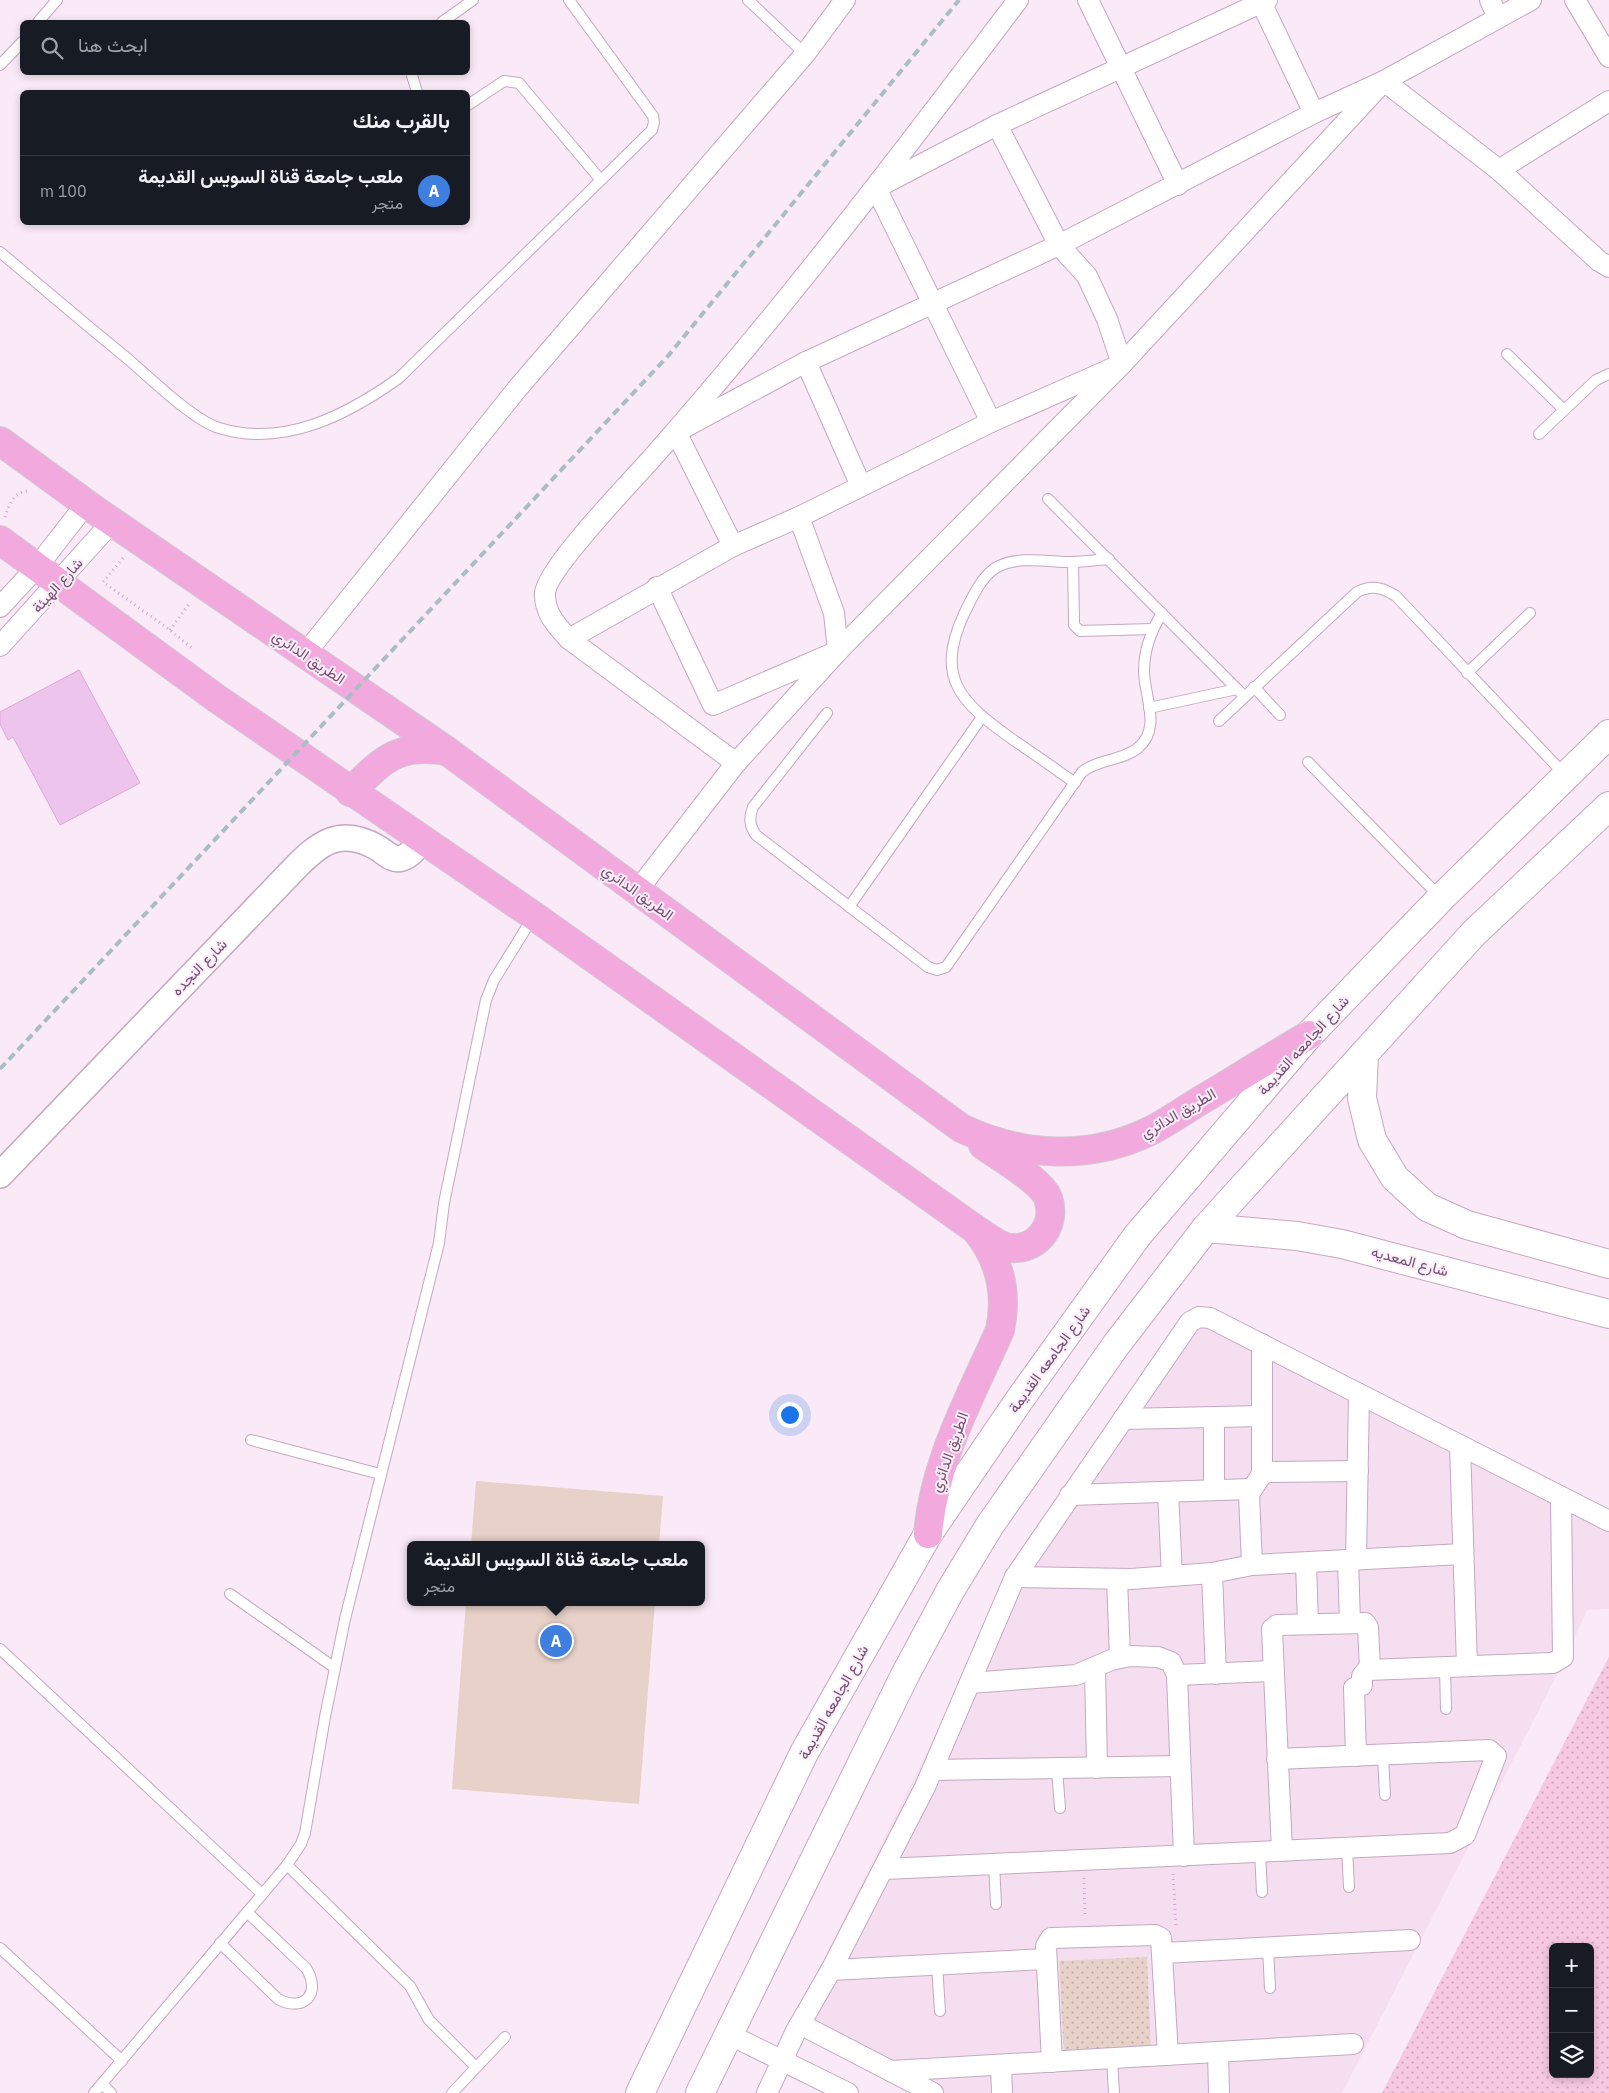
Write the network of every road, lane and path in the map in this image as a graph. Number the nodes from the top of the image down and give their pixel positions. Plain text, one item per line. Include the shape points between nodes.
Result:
1 (57, 0) edge
2 (473, 0) edge
3 (569, 0) edge
4 (748, 0) edge
5 (845, 0) edge
6 (1018, 0) edge
7 (1088, 0) edge
8 (1531, 0) edge
9 (1575, 0) edge
10 (1262, 1) edge
11 (459, 4) edge
12 (1494, 9) edge
13 (40, 20) edge
14 (444, 20) edge
15 (20, 44) edge
16 (805, 54) junction
17 (1609, 57) edge
18 (0, 65) edge
19 (1122, 68) junction
20 (411, 75) edge
21 (1384, 81) junction
22 (416, 90) edge
23 (1609, 101) edge
24 (470, 104) edge
25 (1314, 113) junction
26 (997, 125) junction
27 (1499, 170) junction
28 (600, 180) junction
29 (1178, 185) junction
30 (876, 188) junction
31 (1059, 245) junction
32 (0, 252) edge
33 (1606, 261) edge
34 (931, 303) junction
35 (1507, 354) dead end
36 (806, 362) junction
37 (1122, 364) junction
38 (1609, 374) edge
39 (1564, 410) junction
40 (991, 422) junction
41 (676, 432) junction
42 (1539, 434) dead end
43 (0, 441) edge
44 (23, 486) dead end
45 (861, 486) junction
46 (28, 491) junction
47 (33, 494) dead end
48 (1048, 498) dead end
49 (86, 504) junction
50 (0, 514) edge
51 (799, 517) junction
52 (112, 522) junction
53 (5, 526) edge
54 (733, 546) junction
55 (1109, 559) junction
56 (1073, 562) junction
57 (130, 563) dead end
58 (37, 567) junction
59 (59, 584) junction
60 (657, 587) junction
61 (183, 598) dead end
62 (0, 607) edge
63 (1162, 613) junction
64 (1530, 613) dead end
65 (1152, 629) junction
66 (170, 630) junction
67 (568, 639) junction
68 (0, 646) edge
69 (838, 652) junction
70 (304, 654) junction
71 (200, 655) dead end
72 (1467, 673) junction
73 (1254, 687) junction
74 (1241, 693) junction
75 (713, 705) junction
76 (1149, 708) junction
77 (827, 713) dead end
78 (1280, 715) dead end
79 (982, 717) junction
80 (1218, 721) dead end
81 (693, 732) junction
82 (1609, 734) edge
83 (447, 751) junction
84 (1308, 762) dead end
85 (736, 764) junction
86 (1565, 775) junction
87 (1074, 783) junction
88 (350, 792) junction
89 (1609, 806) edge
90 (422, 840) junction
91 (638, 891) junction
92 (1440, 898) junction
93 (849, 907) junction
94 (534, 916) junction
95 (1309, 1035) junction
96 (1364, 1054) junction
97 (961, 1128) junction
98 (0, 1175) edge
99 (1206, 1228) junction
100 (975, 1229) junction
101 (1609, 1264) edge
102 (1609, 1314) edge
103 (1262, 1344) junction
104 (1359, 1394) junction
105 (1262, 1416) junction
106 (1214, 1417) junction
107 (1123, 1419) junction
108 (252, 1440) dead end
109 (1460, 1445) junction
110 (1358, 1471) junction
111 (380, 1474) junction
112 (1256, 1482) junction
113 (1214, 1490) junction
114 (1168, 1492) junction
115 (1070, 1495) junction
116 (1561, 1497) junction
117 (1609, 1522) edge
118 (928, 1534) junction
119 (1463, 1554) junction
120 (1352, 1560) junction
121 (1306, 1562) junction
122 (1252, 1565) junction
123 (1212, 1573) junction
124 (1172, 1576) junction
125 (1015, 1577) junction
126 (1117, 1579) junction
127 (230, 1594) dead end
128 (1350, 1622) junction
129 (1308, 1624) junction
130 (2, 1655) edge
131 (1120, 1657) junction
132 (1467, 1666) junction
133 (1445, 1667) junction
134 (334, 1668) junction
135 (1095, 1668) junction
136 (1370, 1670) junction
137 (1272, 1671) junction
138 (1216, 1674) junction
139 (1176, 1675) junction
140 (970, 1683) junction
141 (1446, 1709) dead end
142 (1383, 1755) junction
143 (1356, 1756) junction
144 (1277, 1759) junction
145 (1180, 1766) junction
146 (1057, 1768) junction
147 (1097, 1768) junction
148 (933, 1770) junction
149 (1385, 1795) dead end
150 (1060, 1808) dead end
151 (1347, 1848) junction
152 (1282, 1851) junction
153 (1260, 1852) junction
154 (1178, 1856) junction
155 (1083, 1860) junction
156 (994, 1864) junction
157 (286, 1865) junction
158 (885, 1870) junction
159 (1349, 1888) dead end
160 (1262, 1892) dead end
161 (262, 1894) junction
162 (996, 1904) dead end
163 (247, 1912) junction
164 (1086, 1937) junction
165 (1410, 1940) dead end
166 (220, 1943) junction
167 (0, 1948) edge
168 (1268, 1948) junction
169 (1170, 1953) junction
170 (1046, 1959) junction
171 (937, 1965) junction
172 (831, 1970) junction
173 (1270, 1988) dead end
174 (940, 2011) dead end
175 (800, 2024) junction
176 (728, 2034) junction
177 (505, 2037) dead end
178 (1353, 2044) dead end
179 (1218, 2052) junction
180 (1168, 2055) junction
181 (1112, 2058) junction
182 (783, 2059) junction
183 (122, 2060) junction
184 (1052, 2062) junction
185 (1001, 2065) junction
186 (476, 2067) junction
187 (891, 2071) junction
188 (102, 2084) junction
189 (94, 2093) edge
190 (111, 2093) edge
191 (452, 2093) edge
192 (640, 2093) edge
193 (700, 2093) edge
194 (766, 2093) edge
195 (848, 2093) edge
196 (933, 2093) edge
197 (1002, 2093) edge
198 (1114, 2093) edge
199 (1219, 2093) edge

1 - 13 lane
2 - 11 lane
3 - 28 lane via 653,116 652,130
4 - 16 lane
5 - 16 street
6 - 30 street
7 - 19 street
8 - 12 street
9 - 17 street
10 - 19 street
10 - 25 street
11 - 14 lane
12 - 21 street
15 - 18 lane
16 - 70 street via 517,389
19 - 26 street
19 - 29 street
20 - 22 lane
21 - 25 street
21 - 27 street
21 - 37 street
23 - 27 street
24 - 28 lane via 504,81 519,83
25 - 29 street
26 - 30 street
26 - 31 street
27 - 33 street
28 - 32 lane via 399,378 367,400 298,430 258,434 218,428 183,406
29 - 31 street
30 - 34 street
30 - 41 street
31 - 34 street
31 - 37 street via 1086,276 1107,318
34 - 36 street
34 - 40 street
35 - 39 lane
36 - 41 street
36 - 45 street
37 - 40 street
37 - 69 street
38 - 39 lane via 1596,380
39 - 42 lane
40 - 45 street
41 - 54 street
41 - 67 street via 558,565 545,593 549,616
43 - 49 main road, الطريق الدائري
44 - 46 path
45 - 51 street
46 - 47 path
46 - 53 path via 13,498
48 - 55 lane
49 - 52 main road, الطريق الدائري
49 - 58 street, شارع الهيئة
50 - 53 path
51 - 54 street
51 - 69 street via 834,613
52 - 59 street, شارع الهيئة
52 - 70 main road, الطريق الدائري
53 - 58 main road, الطريق الدائري
54 - 60 street
55 - 56 lane
55 - 63 lane
56 - 65 lane via 1074,621 1080,631
56 - 79 lane via 1012,562 998,566 979,587 958,629 952,662 956,683 965,701
57 - 66 path via 122,558 103,582
58 - 59 main road, الطريق الدائري
58 - 62 street, شارع الهيئة
59 - 68 street, شارع الهيئة
59 - 88 main road, الطريق الدائري
60 - 67 street
60 - 75 street
61 - 66 path via 190,603
63 - 65 lane
63 - 74 lane
64 - 72 lane
65 - 76 lane via 1144,670
66 - 71 path
67 - 81 street
69 - 75 street
69 - 85 street
70 - 83 main road, الطريق الدائري
72 - 73 lane via 1396,596 1385,589 1366,588 1356,592
72 - 86 lane
73 - 74 lane
73 - 78 lane
74 - 76 lane
74 - 80 lane
75 - 81 street
76 - 87 lane via 1150,730 1138,748 1089,767
77 - 93 lane via 753,807 750,822 756,835
79 - 87 lane
79 - 93 lane
81 - 85 street
82 - 86 main road, شارع الجامعه القديمة
83 - 88 main road via 425,748 404,751 384,760
83 - 91 main road, الطريق الدائري
84 - 92 lane
85 - 91 street
86 - 92 main road, شارع الجامعه القديمة
87 - 93 lane via 942,970 928,967
88 - 90 main road, الطريق الدائري
89 - 96 main road via 1474,933
90 - 94 main road, الطريق الدائري
90 - 98 street, شارع النجده via 400,859 353,839 333,839 319,845
91 - 97 main road, الطريق الدائري
92 - 95 main road, شارع الجامعه القديمة
94 - 100 main road, الطريق الدائري
94 - 111 lane via 488,993 443,1209 439,1243
95 - 97 main road, الطريق الدائري via 1152,1130 1113,1145 1068,1152 1024,1150 1002,1145
95 - 118 main road, شارع الجامعه القديمة via 1137,1236
96 - 99 main road
96 - 101 main road via 1362,1098 1372,1140 1395,1178 1427,1207 1467,1225
97 - 100 main road via 1037,1184 1048,1197 1051,1213 1047,1230 1036,1242 1020,1248 1004,1247
99 - 102 main road, شارع المعديه via 1288,1235 1342,1244
99 - 176 main road via 1116,1345 990,1525 950,1591 905,1675
100 - 118 main road, الطريق الدائري via 985,1241 999,1270 1003,1286 1003,1316 1000,1330 939,1471
103 - 104 street
103 - 105 street
103 - 107 street via 1210,1318 1194,1319
104 - 109 street
104 - 110 street
105 - 106 street
105 - 112 street
106 - 107 street
106 - 113 street
107 - 115 street
108 - 111 lane
109 - 116 street
109 - 119 street
110 - 112 street via 1270,1472
110 - 120 street
111 - 134 lane
112 - 113 street
112 - 122 street via 1249,1498
113 - 114 street
114 - 115 street
114 - 124 street
115 - 125 street
116 - 117 street
116 - 132 street via 1563,1657 1553,1664
118 - 192 main road, شارع الجامعه القديمة via 804,1753
119 - 120 street
119 - 132 street
120 - 121 street
120 - 128 street
121 - 122 street
121 - 129 street
122 - 123 street
123 - 124 street
123 - 138 street
124 - 126 street
125 - 126 street
125 - 140 street
126 - 131 street
127 - 134 lane
128 - 129 street
128 - 136 street via 1367,1625
129 - 137 street via 1273,1627
130 - 161 lane
131 - 135 street
131 - 139 street via 1164,1659 1175,1668
132 - 133 street
133 - 136 street
133 - 141 lane
134 - 157 lane via 305,1833
135 - 140 street via 1076,1674
135 - 147 street
136 - 143 street via 1363,1673 1362,1685 1354,1688
137 - 138 street
137 - 144 street
138 - 139 street
139 - 145 street
140 - 148 street
142 - 143 street
142 - 149 lane
142 - 151 street via 1489,1750 1495,1753 1496,1759 1464,1836 1456,1842
143 - 144 street
144 - 152 street
145 - 147 street
145 - 154 street
146 - 147 street
146 - 148 street
146 - 150 lane
148 - 158 street
151 - 152 street
151 - 159 lane
152 - 153 street
153 - 154 street
153 - 160 lane
154 - 155 street
154 - 169 path
155 - 156 street
155 - 164 path
156 - 158 street
156 - 162 lane
157 - 161 lane
157 - 186 lane via 410,1986 429,2020
158 - 172 street
161 - 163 lane
163 - 166 lane
163 - 166 lane via 306,1968 314,1979 312,1993 303,2003 290,2005 278,1999
164 - 169 street via 1158,1935
164 - 170 street via 1048,1940
165 - 168 street
166 - 183 lane
167 - 183 lane
168 - 169 street
168 - 173 lane
169 - 180 street
170 - 171 street
170 - 184 street
171 - 172 street
171 - 174 lane
172 - 175 street
175 - 182 street
175 - 187 street
176 - 182 street
176 - 193 main road
177 - 186 lane
178 - 179 street
179 - 180 street
179 - 199 street
180 - 181 street
181 - 184 street
181 - 198 lane
182 - 194 street
182 - 195 street
183 - 188 lane
184 - 185 street
185 - 187 street
185 - 197 street
186 - 191 lane
187 - 196 street
188 - 189 lane
188 - 190 lane

